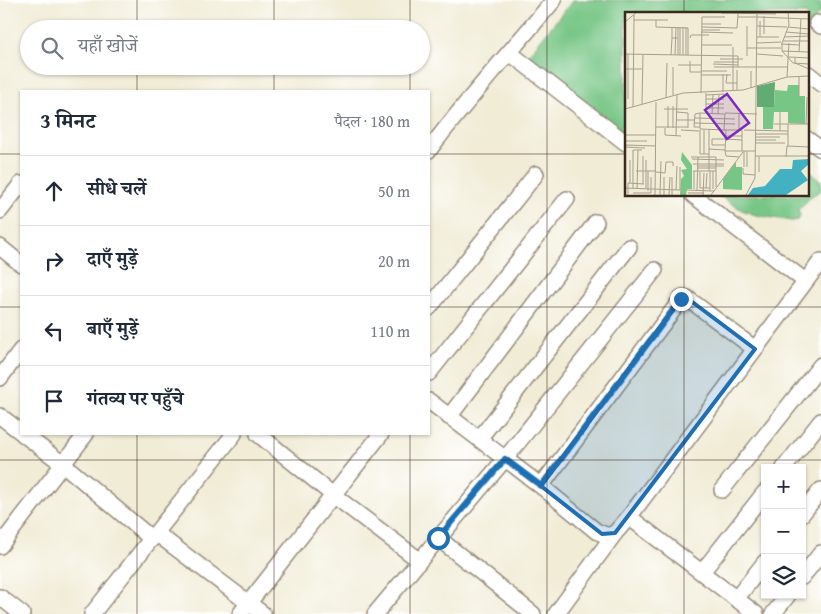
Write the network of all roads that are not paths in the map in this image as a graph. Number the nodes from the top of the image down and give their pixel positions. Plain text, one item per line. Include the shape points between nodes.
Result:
1 (554, 0) edge
2 (510, 53) junction
3 (808, 74) edge
4 (821, 84) edge
5 (808, 139) edge
6 (625, 142) edge
7 (430, 149) edge
8 (821, 149) edge
9 (536, 174) dead end
10 (20, 185) edge
11 (695, 196) edge
12 (567, 199) dead end
13 (0, 211) edge
14 (596, 222) dead end
15 (0, 247) edge
16 (629, 247) dead end
17 (821, 261) edge
18 (20, 263) edge
19 (655, 270) dead end
20 (805, 281) junction
21 (430, 307) edge
22 (755, 349) junction
23 (20, 351) edge
24 (821, 365) edge
25 (430, 372) edge
26 (0, 378) edge
27 (430, 402) edge
28 (0, 416) edge
29 (449, 417) junction
30 (821, 421) edge
31 (20, 431) edge
32 (25, 435) edge
33 (85, 435) edge
34 (233, 435) edge
35 (259, 435) edge
36 (380, 435) edge
37 (479, 440) junction
38 (505, 459) junction
39 (62, 464) junction
40 (787, 464) edge
41 (541, 486) junction
42 (722, 490) dead end
43 (333, 495) junction
44 (819, 496) edge
45 (761, 497) edge
46 (806, 510) edge
47 (629, 517) junction
48 (615, 533) junction
49 (154, 536) junction
50 (438, 538) junction
51 (0, 546) edge
52 (821, 553) edge
53 (419, 560) junction
54 (761, 567) edge
55 (702, 572) junction
56 (806, 572) edge
57 (0, 597) edge
58 (736, 599) junction
59 (785, 599) edge
60 (244, 609) edge
61 (22, 614) edge
62 (92, 614) edge
63 (263, 614) edge
64 (375, 614) edge
65 (533, 614) edge
66 (556, 614) edge
67 (756, 614) edge
68 (773, 614) edge

1 - 2 street
2 - 6 street
2 - 7 street via 459,110
3 - 4 street
5 - 8 street
9 - 21 street
10 - 13 street
11 - 20 street
12 - 25 street
14 - 29 street
15 - 18 street
16 - 37 street
17 - 20 street
19 - 38 street
20 - 22 street
22 - 41 street via 683,297
22 - 47 street
23 - 26 street
24 - 42 street
27 - 29 street
28 - 31 street
29 - 37 street
30 - 40 street
32 - 39 street
33 - 39 street
34 - 49 street
35 - 43 street
36 - 43 street
37 - 38 street
38 - 41 street
38 - 50 street
39 - 49 street
39 - 51 street
41 - 48 street via 596,531 608,536
43 - 53 street
43 - 60 street
44 - 46 street
45 - 55 street
47 - 48 street
47 - 55 street
48 - 66 street
49 - 60 street
49 - 62 street
50 - 53 street
50 - 65 street
52 - 56 street
53 - 64 street
54 - 58 street
55 - 58 street
57 - 61 street
58 - 67 street
59 - 68 street
60 - 63 street

